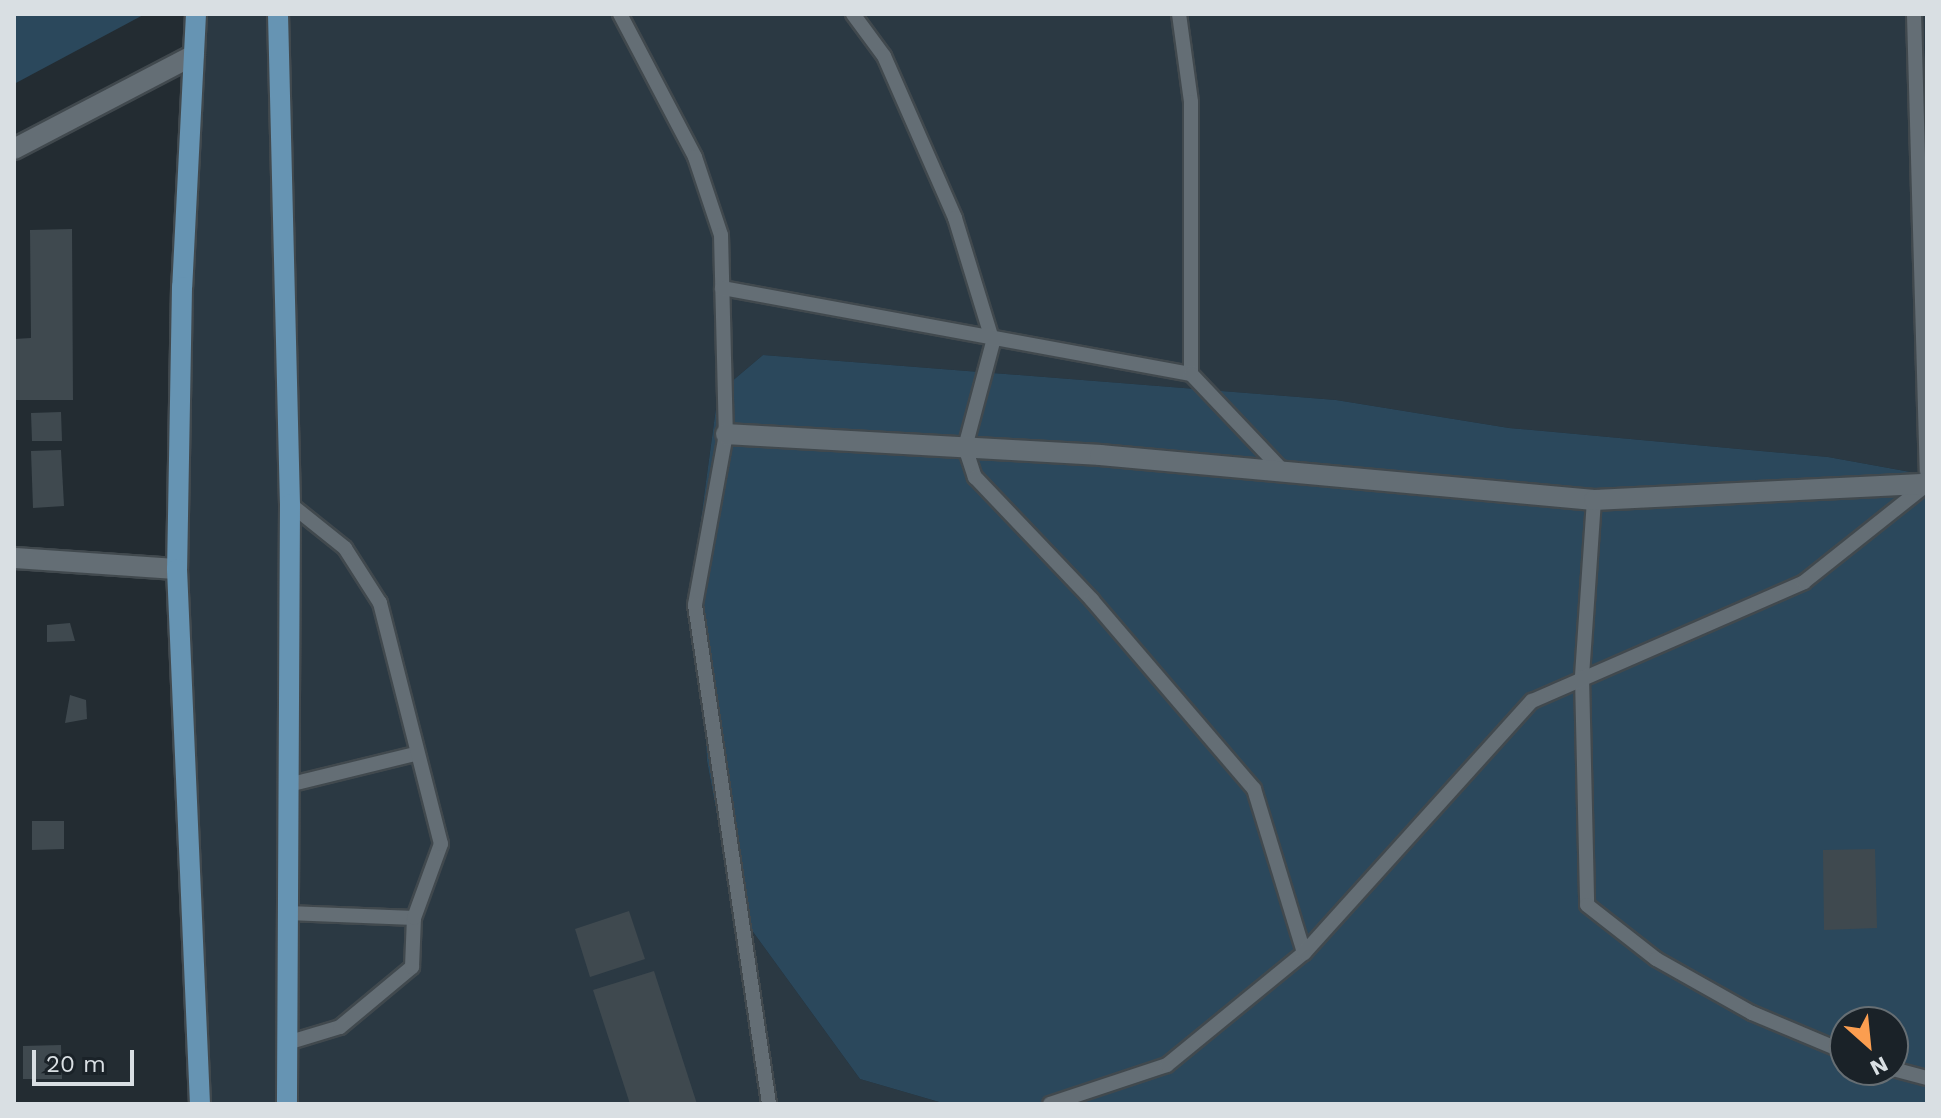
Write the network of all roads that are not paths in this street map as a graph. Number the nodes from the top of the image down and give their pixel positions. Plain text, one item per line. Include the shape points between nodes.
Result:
1 (196, 14) edge
2 (278, 14) edge
3 (620, 14) edge
4 (853, 14) edge
5 (1179, 14) edge
6 (1914, 14) edge
7 (194, 55) junction
8 (14, 149) edge
9 (722, 288) junction
10 (993, 342) junction
11 (1191, 374) junction
12 (726, 434) junction
13 (965, 447) junction
14 (1283, 471) junction
15 (1927, 471) edge
16 (1927, 484) edge
17 (1594, 500) junction
18 (290, 504) junction
19 (14, 558) edge
20 (177, 569) junction
21 (1582, 677) junction
22 (415, 754) junction
23 (288, 785) junction
24 (288, 913) junction
25 (414, 918) junction
26 (1304, 953) junction
27 (287, 1043) junction
28 (1829, 1045) edge
29 (200, 1104) edge
30 (287, 1104) edge
31 (769, 1104) edge
32 (1050, 1104) edge

1 - 7 main road
2 - 18 main road
3 - 9 lane via 695,157 721,235
4 - 10 lane via 884,56 955,218
5 - 11 lane via 1191,102
6 - 15 lane
7 - 8 street
7 - 20 main road
9 - 10 lane
9 - 12 lane
10 - 11 lane
10 - 13 lane
11 - 14 lane
12 - 13 street
12 - 31 lane via 695,605
13 - 14 street
13 - 26 lane via 975,477 1092,600 1254,789
14 - 17 street
16 - 17 street
16 - 21 lane via 1804,582
17 - 21 lane
18 - 22 lane via 345,548 380,603
18 - 23 main road
19 - 20 street
20 - 29 main road
21 - 26 lane via 1532,701
21 - 28 lane via 1587,905 1656,959 1752,1013
22 - 23 lane
22 - 25 lane via 429,779 441,844
23 - 24 main road
24 - 25 lane
24 - 27 main road
25 - 27 lane via 412,967 392,987 340,1027
26 - 32 lane via 1167,1065
27 - 30 main road

